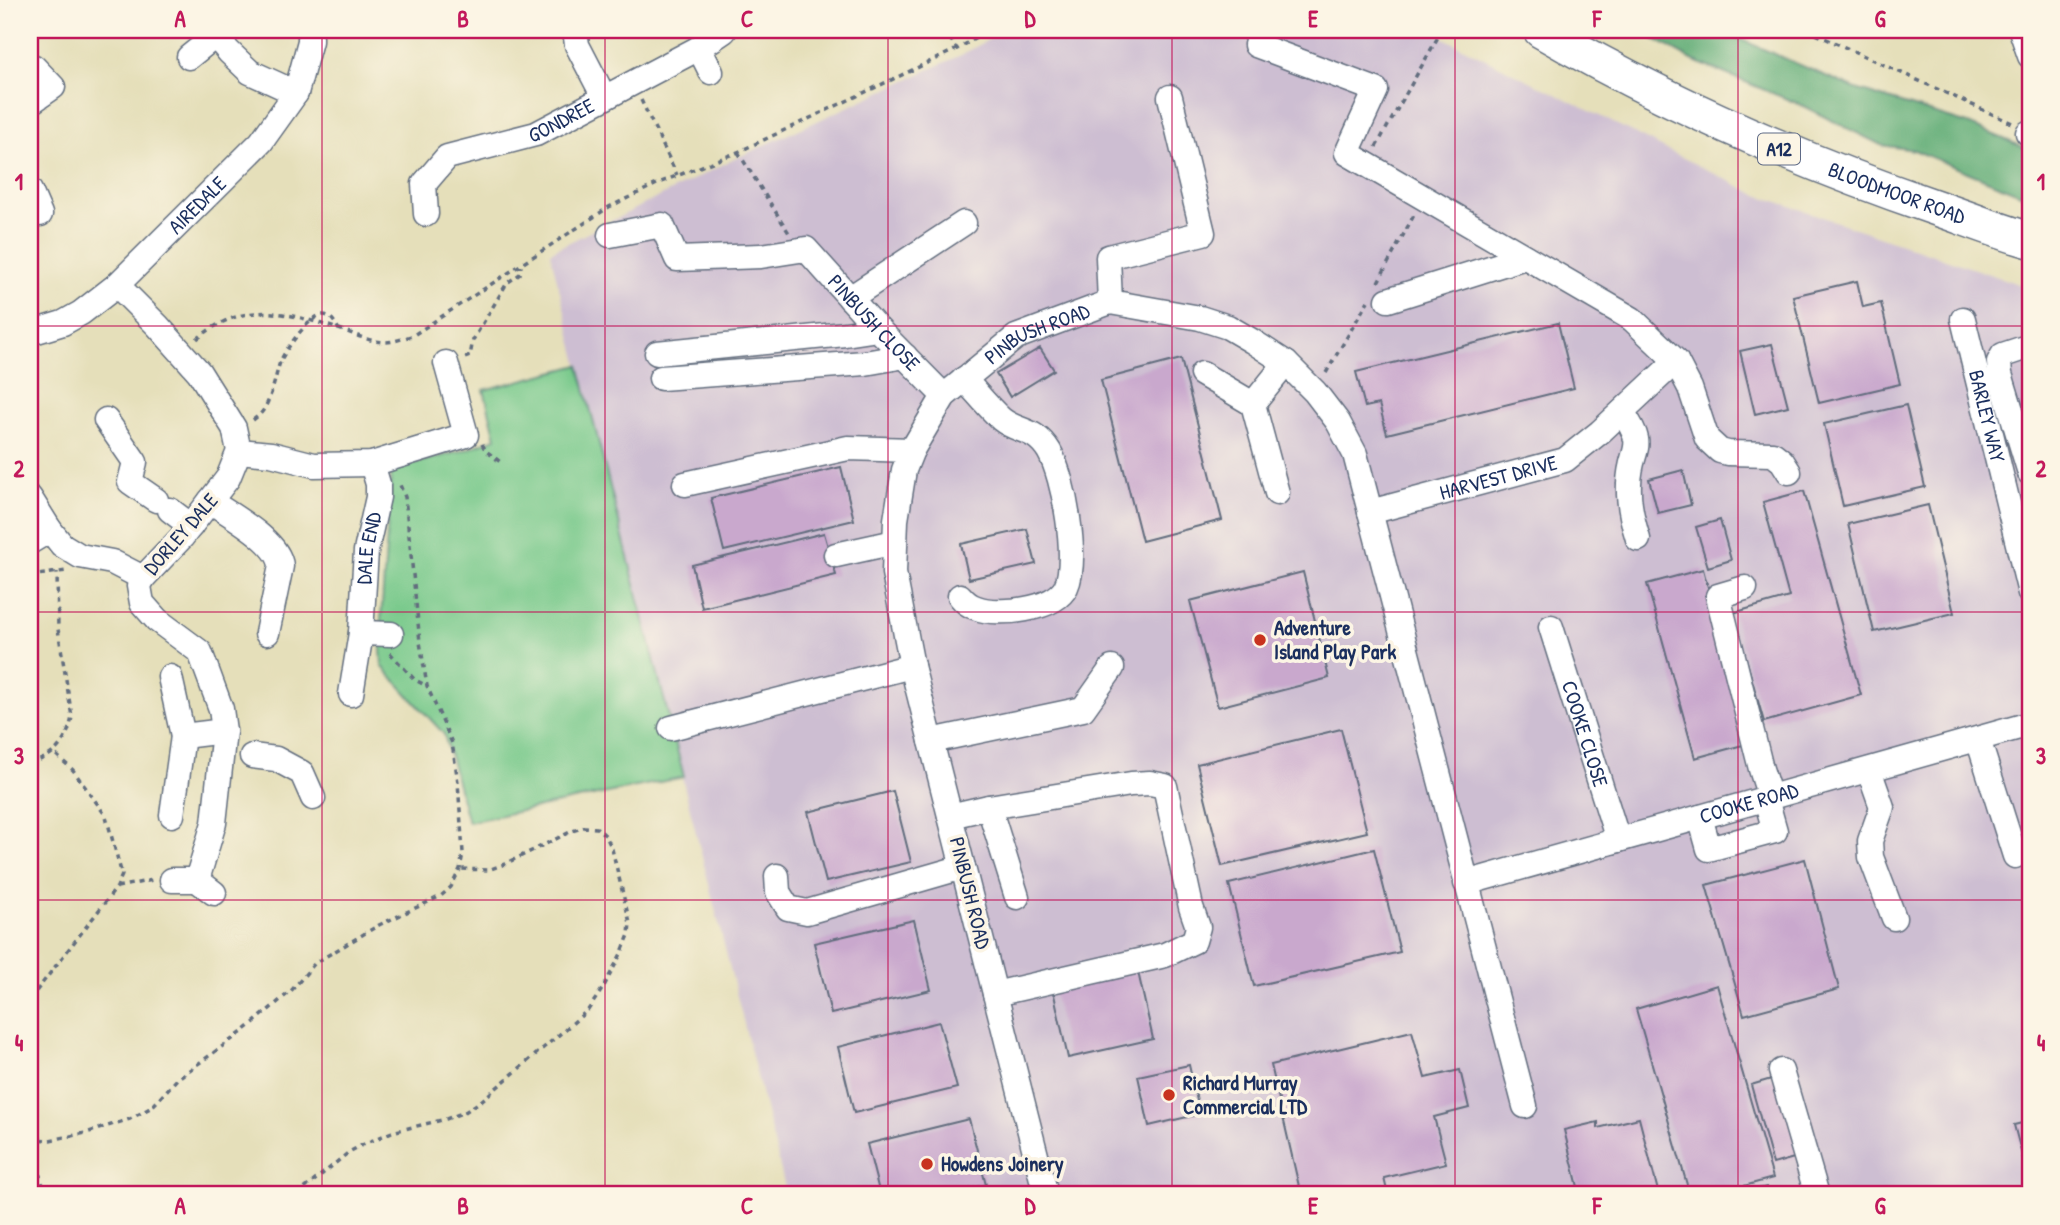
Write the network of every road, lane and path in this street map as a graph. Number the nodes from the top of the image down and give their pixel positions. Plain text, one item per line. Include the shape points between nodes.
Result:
1 (310, 30) edge
2 (575, 30) edge
3 (944, 30) edge
4 (990, 30) edge
5 (1442, 30) edge
6 (1541, 30) edge
7 (1807, 30) edge
8 (1825, 30) edge
9 (2021, 30) edge
10 (724, 31) edge
11 (213, 33) edge
12 (1824, 38) junction
13 (1256, 45) dead end
14 (699, 48) junction
15 (957, 49) junction
16 (2030, 56) edge
17 (189, 57) dead end
18 (34, 67) dead end
19 (711, 72) dead end
20 (633, 82) junction
21 (296, 93) junction
22 (604, 97) junction
23 (1170, 97) dead end
24 (30, 103) edge
25 (2029, 133) edge
26 (738, 152) junction
27 (1357, 159) junction
28 (678, 176) junction
29 (30, 191) edge
30 (1423, 197) junction
31 (40, 214) dead end
32 (426, 214) dead end
33 (964, 223) dead end
34 (610, 235) dead end
35 (2030, 240) edge
36 (806, 249) junction
37 (1525, 257) junction
38 (522, 264) junction
39 (117, 285) junction
40 (1382, 293) junction
41 (850, 298) junction
42 (1110, 302) junction
43 (1963, 319) dead end
44 (310, 322) junction
45 (878, 329) junction
46 (339, 330) junction
47 (30, 334) edge
48 (2030, 346) edge
49 (181, 352) junction
50 (657, 353) dead end
51 (905, 356) junction
52 (1676, 361) junction
53 (446, 363) joint
54 (1286, 363) junction
55 (1202, 374) dead end
56 (661, 378) dead end
57 (964, 379) junction
58 (1315, 392) junction
59 (944, 396) junction
60 (1253, 404) junction
61 (1622, 412) junction
62 (106, 420) dead end
63 (466, 435) junction
64 (237, 439) junction
65 (912, 450) junction
66 (503, 464) dead end
67 (1788, 472) dead end
68 (2030, 473) edge
69 (375, 474) junction
70 (685, 484) dead end
71 (1278, 494) dead end
72 (30, 498) edge
73 (210, 501) junction
74 (1370, 512) junction
75 (191, 526) junction
76 (40, 536) edge
77 (1639, 539) dead end
78 (895, 542) junction
79 (836, 555) dead end
80 (57, 572) dead end
81 (143, 578) junction
82 (1745, 588) dead end
83 (2030, 593) edge
84 (960, 596) dead end
85 (1551, 627) dead end
86 (267, 633) dead end
87 (377, 634) junction
88 (912, 666) junction
89 (1112, 668) dead end
90 (170, 677) dead end
91 (427, 686) junction
92 (351, 694) dead end
93 (2030, 724) edge
94 (671, 728) dead end
95 (183, 736) junction
96 (1978, 739) junction
97 (931, 741) junction
98 (234, 749) junction
99 (54, 753) junction
100 (30, 764) edge
101 (1869, 770) junction
102 (313, 798) dead end
103 (1768, 798) junction
104 (989, 807) junction
105 (172, 815) dead end
106 (950, 816) junction
107 (1700, 817) junction
108 (1618, 840) junction
109 (2015, 856) dead end
110 (963, 867) junction
111 (460, 869) junction
112 (777, 876) dead end
113 (172, 880) joint
114 (1466, 883) junction
115 (117, 887) junction
116 (1017, 897) dead end
117 (1894, 918) dead end
118 (995, 994) junction
119 (30, 999) edge
120 (1781, 1071) dead end
121 (1525, 1106) dead end
122 (30, 1139) edge
123 (30, 1144) edge
124 (46, 1195) edge
125 (297, 1195) edge
126 (1046, 1195) edge
127 (1817, 1195) edge

1 - 21 street, AIREDALE
2 - 22 street via 577,45
3 - 15 path
4 - 15 path
5 - 27 path
6 - 35 highway, BLOODMOOR ROAD / A12 via 1733,130 1862,183
7 - 12 path
8 - 12 path
9 - 16 street
10 - 14 street, GONDREE
11 - 17 street
11 - 21 street via 250,72
12 - 25 path
13 - 27 street via 1376,90
14 - 19 street
14 - 20 street, GONDREE
15 - 26 path
18 - 24 street via 59,89
20 - 22 street, GONDREE
20 - 28 path
21 - 39 street, AIREDALE via 261,142
22 - 32 street, GONDREE via 536,134 447,157 418,181
23 - 42 street via 1203,233 1108,257
26 - 28 path
26 - 36 path via 797,247
27 - 30 street
28 - 38 path via 609,207
29 - 31 street
30 - 37 street
30 - 40 path
33 - 41 street
34 - 36 street via 662,225 677,259 761,256
36 - 41 street, PINBUSH CLOSE
37 - 40 street
37 - 52 street via 1632,319
38 - 46 path via 412,336 386,342
38 - 53 path via 520,274 508,283 473,340 470,356
39 - 47 street, AIREDALE via 81,313
39 - 49 street
40 - 58 path
41 - 45 street, PINBUSH CLOSE
42 - 54 street, PINBUSH ROAD via 1219,324
42 - 57 street, PINBUSH ROAD via 1016,337
43 - 83 street, BARLEY WAY
44 - 46 path
44 - 46 path via 327,315
44 - 49 path via 285,313 257,311 214,326
44 - 64 path via 288,347 264,409
45 - 50 street
45 - 51 street, PINBUSH CLOSE
48 - 68 street via 2003,355 1999,362
49 - 64 street via 199,372
51 - 56 street
51 - 59 street, PINBUSH CLOSE
52 - 61 street, HARVEST DRIVE
52 - 67 street via 1707,439 1728,453 1773,454
53 - 63 street
54 - 58 street, PINBUSH ROAD
54 - 60 street
55 - 60 street
57 - 59 street, PINBUSH ROAD
57 - 84 street via 1002,420 1027,429 1050,453 1072,538 1067,585 1052,600 992,612 966,603
58 - 74 street, PINBUSH ROAD via 1356,454
59 - 65 street, PINBUSH ROAD
60 - 71 street
61 - 74 street, HARVEST DRIVE via 1564,460
61 - 77 street via 1638,442 1629,486
62 - 75 street via 135,462 130,482
63 - 66 path via 481,441
63 - 69 street via 426,447
64 - 69 street via 314,465
64 - 73 street, DORLEY DALE via 228,478
65 - 70 street via 848,448
65 - 78 street, PINBUSH ROAD via 904,470
69 - 87 street, DALE END via 366,551
69 - 91 path via 400,485 405,497
72 - 76 street
73 - 75 street, DORLEY DALE
73 - 86 street via 280,556
74 - 114 street, PINBUSH ROAD
75 - 81 street, DORLEY DALE
76 - 81 street
78 - 79 street
78 - 88 street, PINBUSH ROAD via 894,573
80 - 99 path via 57,621 72,717 66,739
81 - 98 street, DORLEY DALE via 139,586 142,603 200,652
82 - 103 street via 1718,596
85 - 108 street, COOKE CLOSE
87 - 91 path via 415,680
87 - 92 street, DALE END
88 - 94 street
88 - 97 street, PINBUSH ROAD
89 - 97 street via 1083,709
90 - 95 street
91 - 111 path via 452,743 461,817
93 - 96 street, COOKE ROAD
95 - 98 street
95 - 105 street
96 - 101 street, COOKE ROAD
96 - 109 street
97 - 106 street, PINBUSH ROAD
98 - 102 street via 276,760 302,773
98 - 113 street, DORLEY DALE via 214,823 206,887
99 - 100 path
99 - 115 path via 74,771 106,816 122,874
101 - 103 street, COOKE ROAD
101 - 117 street via 1882,807 1870,841 1871,857
103 - 107 street, COOKE ROAD
103 - 107 street via 1774,831 1709,849
104 - 106 street
104 - 116 street
104 - 118 street via 1131,784 1166,786 1198,927 1194,941 1165,955
106 - 110 street, PINBUSH ROAD
107 - 108 street, COOKE ROAD
108 - 114 street, COOKE ROAD
110 - 112 street via 807,912 788,908 778,892
110 - 118 street, PINBUSH ROAD
111 - 122 path via 441,896 379,925 316,963 291,991 177,1079 152,1107 86,1133
111 - 125 path via 488,870 572,831 597,828 612,849 630,923 622,952 588,1010 481,1101 456,1116 366,1143
113 - 115 path
114 - 121 street, PINBUSH ROAD
115 - 119 path
118 - 126 street, PINBUSH ROAD
120 - 127 street
123 - 124 path

